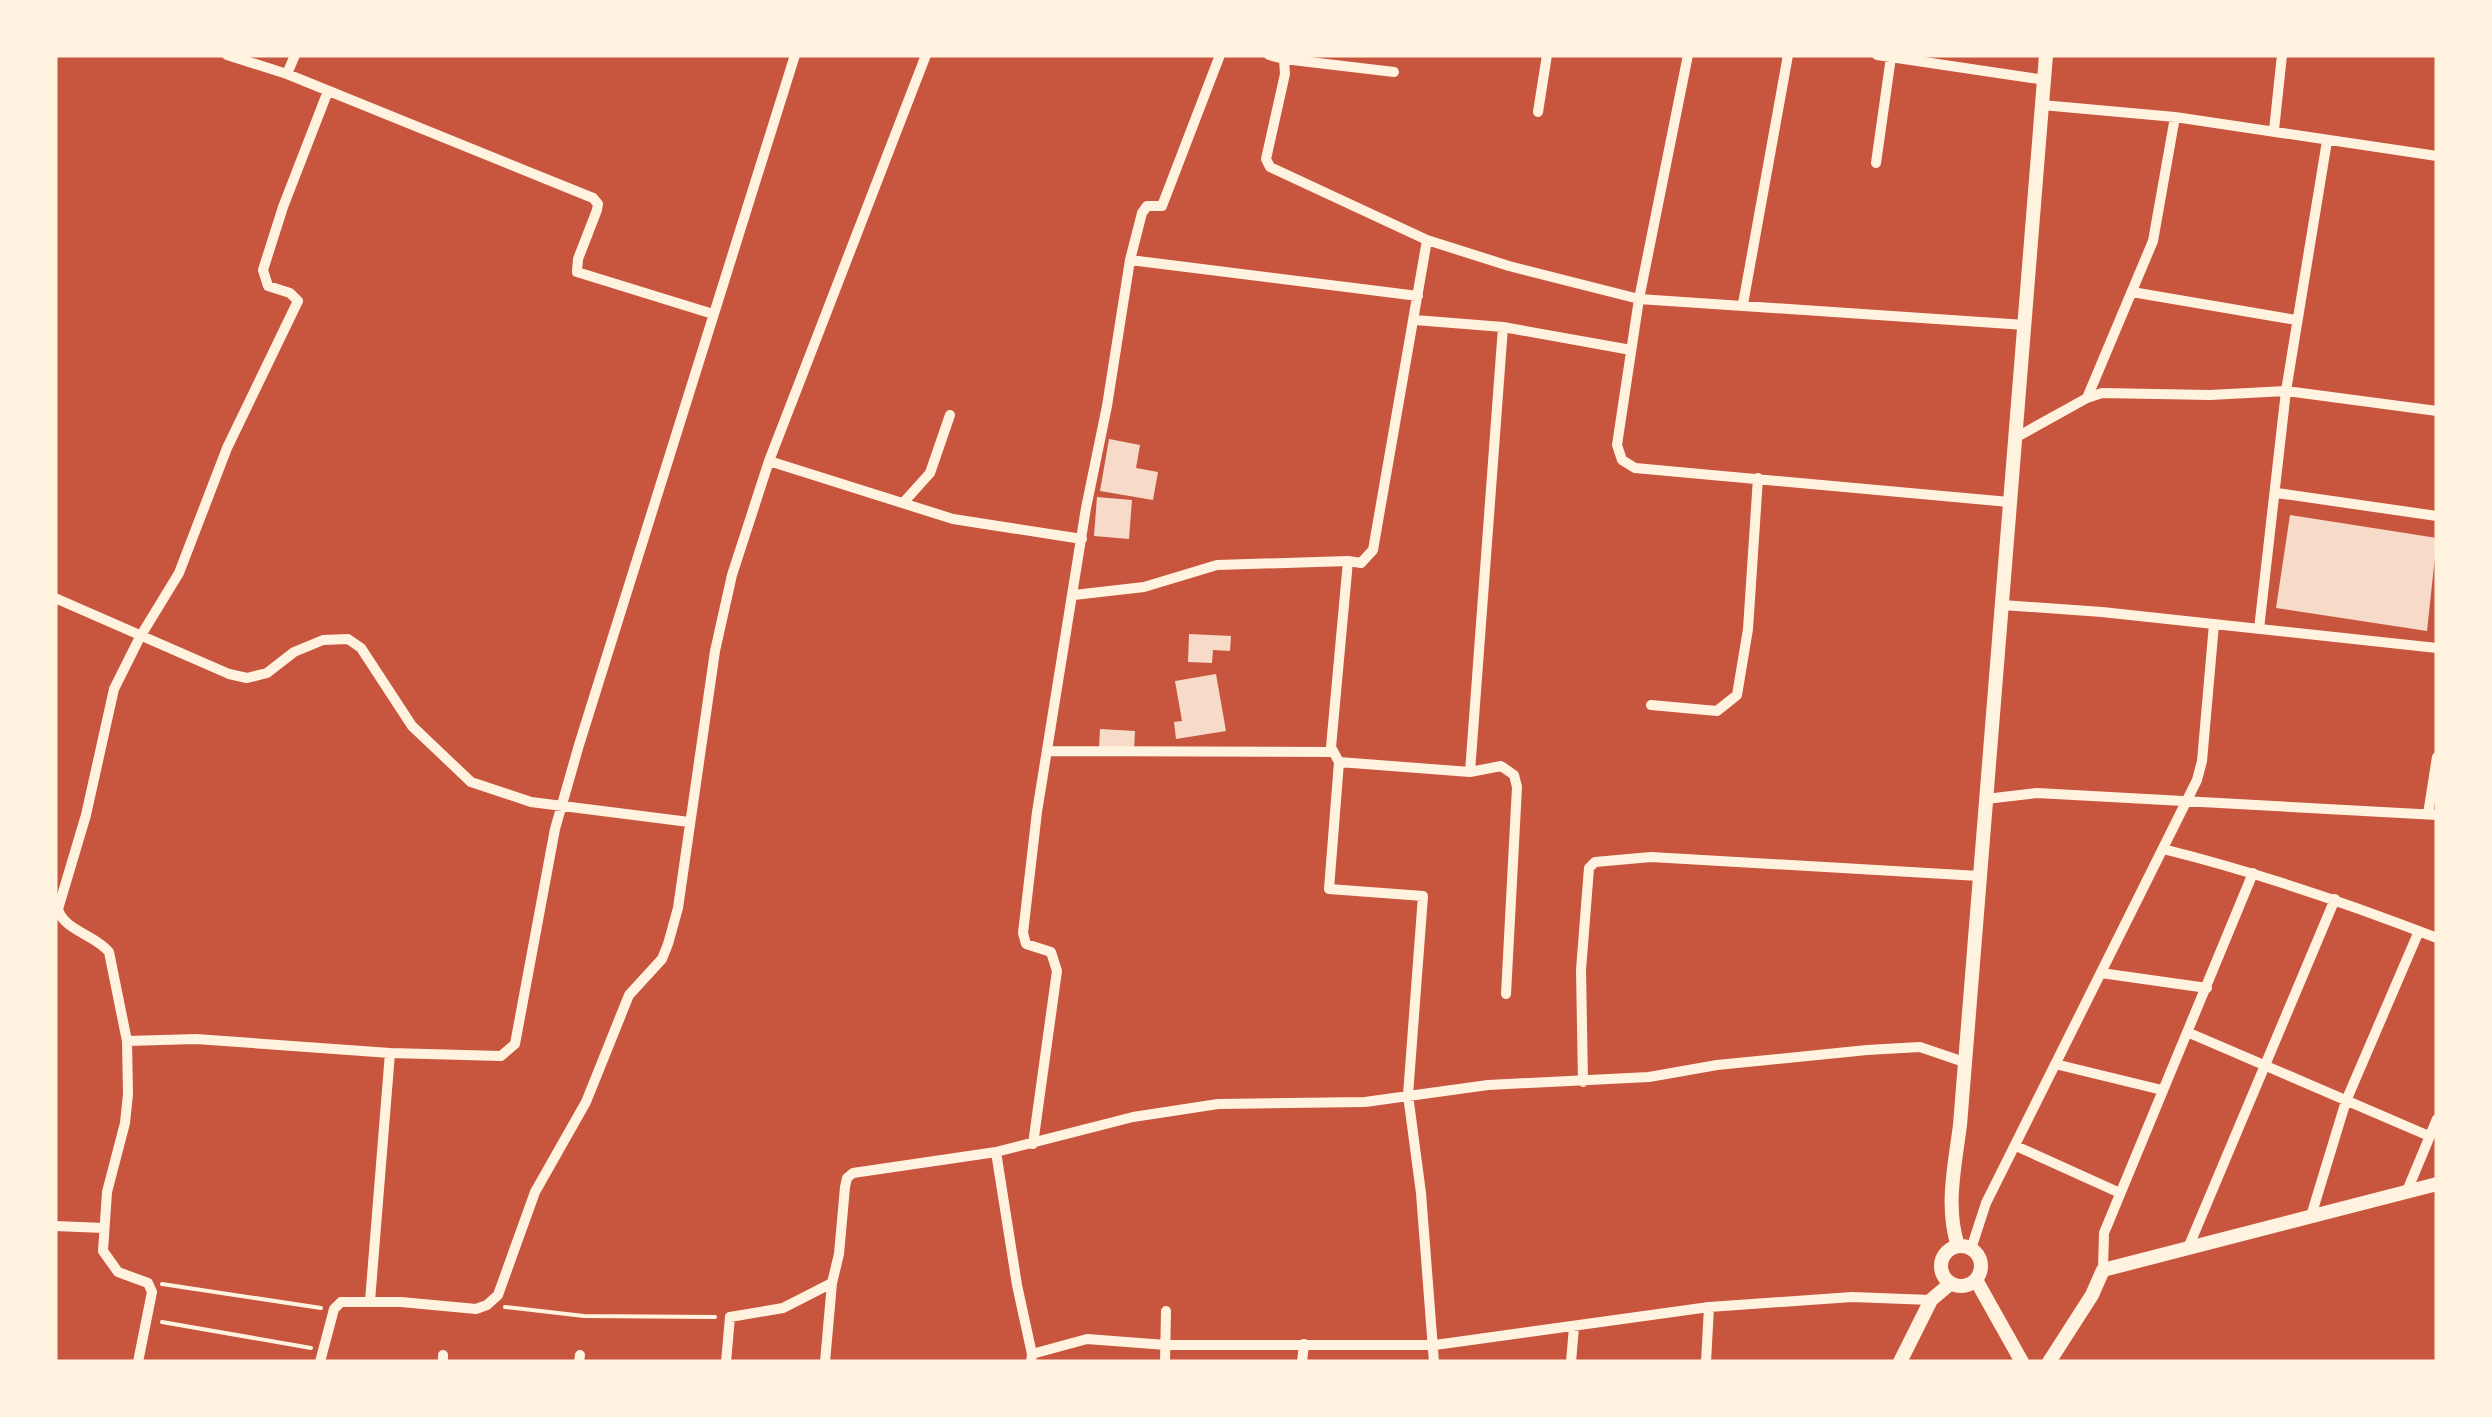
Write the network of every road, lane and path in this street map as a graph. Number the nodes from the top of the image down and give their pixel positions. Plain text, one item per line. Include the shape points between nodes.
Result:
1 (227, 55) edge
2 (295, 55) edge
3 (795, 55) edge
4 (926, 55) edge
5 (1220, 55) edge
6 (1269, 55) edge
7 (1546, 55) edge
8 (1688, 55) edge
9 (1788, 55) edge
10 (1877, 55) edge
11 (2046, 55) edge
12 (2282, 55) edge
13 (1891, 57) edge
14 (1284, 58) junction
15 (1394, 72) dead end
16 (286, 74) junction
17 (2044, 80) junction
18 (328, 91) junction
19 (2042, 104) junction
20 (1538, 112) dead end
21 (2175, 117) junction
22 (2274, 130) junction
23 (2327, 141) junction
24 (2437, 156) edge
25 (1876, 164) dead end
26 (1427, 240) junction
27 (1130, 260) junction
28 (2132, 292) junction
29 (1418, 296) junction
30 (1639, 298) junction
31 (1743, 304) junction
32 (713, 314) junction
33 (1415, 320) junction
34 (2296, 320) junction
35 (2025, 325) junction
36 (1503, 327) junction
37 (1631, 350) junction
38 (2286, 390) junction
39 (2087, 398) junction
40 (2437, 411) edge
41 (950, 414) dead end
42 (2015, 438) junction
43 (769, 461) junction
44 (1758, 478) junction
45 (2277, 493) junction
46 (2010, 502) junction
47 (903, 503) junction
48 (2437, 516) edge
49 (1082, 539) junction
50 (1348, 561) junction
51 (1074, 595) junction
52 (55, 598) edge
53 (2002, 605) junction
54 (2214, 624) junction
55 (2260, 629) junction
56 (140, 637) junction
57 (2437, 648) edge
58 (1651, 705) dead end
59 (1046, 751) junction
60 (1336, 757) junction
61 (2437, 757) edge
62 (1470, 772) junction
63 (1986, 799) junction
64 (2187, 802) junction
65 (564, 804) junction
66 (2433, 815) edge
67 (689, 822) junction
68 (2162, 849) junction
69 (2252, 873) junction
70 (1980, 876) junction
71 (2335, 899) junction
72 (2420, 931) junction
73 (2437, 938) edge
74 (2102, 973) junction
75 (2206, 988) junction
76 (1506, 994) dead end
77 (2187, 1032) junction
78 (127, 1040) junction
79 (390, 1053) junction
80 (1964, 1062) junction
81 (2055, 1064) junction
82 (2264, 1067) junction
83 (1582, 1082) junction
84 (2162, 1090) junction
85 (1408, 1095) junction
86 (2346, 1102) junction
87 (2437, 1119) edge
88 (2429, 1136) junction
89 (1033, 1144) junction
90 (2016, 1146) junction
91 (996, 1152) junction
92 (2437, 1184) edge
93 (2120, 1192) junction
94 (2407, 1192) junction
95 (2311, 1216) junction
96 (55, 1226) edge
97 (104, 1228) junction
98 (1964, 1248) junction
99 (2188, 1250) junction
100 (2103, 1270) junction
101 (1976, 1280) junction
102 (148, 1283) junction
103 (1951, 1283) junction
104 (832, 1284) junction
105 (1931, 1300) junction
106 (370, 1301) junction
107 (487, 1306) junction
108 (1709, 1307) junction
109 (334, 1310) junction
110 (1166, 1311) dead end
111 (730, 1317) junction
112 (148, 1319) junction
113 (1574, 1327) junction
114 (1304, 1344) junction
115 (1166, 1345) junction
116 (1435, 1345) junction
117 (321, 1356) edge
118 (1031, 1358) edge
119 (138, 1362) edge
120 (726, 1362) edge
121 (825, 1362) edge
122 (1165, 1362) edge
123 (1302, 1362) edge
124 (1434, 1362) edge
125 (1571, 1362) edge
126 (1706, 1362) edge
127 (1900, 1362) edge
128 (2022, 1362) edge
129 (2049, 1362) edge

1 - 16 street
2 - 16 street
3 - 32 street
4 - 43 street
5 - 27 street via 1162,206 1144,208
6 - 14 street
7 - 20 street
8 - 30 street
9 - 31 street
10 - 13 street
11 - 17 street
12 - 22 street
13 - 17 street
13 - 25 street
14 - 15 street
14 - 26 street via 1266,159 1270,168
16 - 18 street
17 - 19 street
18 - 32 street via 593,198 597,210 576,272
18 - 56 street via 263,270 268,286 298,301 228,448 179,573
19 - 21 street
19 - 35 street
21 - 22 street
21 - 28 street via 2153,241
22 - 23 street
23 - 24 street
23 - 34 street
26 - 29 street
26 - 30 street
27 - 29 street
27 - 49 street
28 - 34 street
28 - 39 street
29 - 33 street
30 - 31 street
30 - 37 street
31 - 35 street
32 - 65 street
33 - 36 street
33 - 50 street via 1373,550 1362,563
34 - 38 street
35 - 42 street
36 - 37 street
36 - 62 street
37 - 44 street via 1618,445 1622,460 1635,468
38 - 39 street
38 - 40 street
38 - 45 street
39 - 42 street
41 - 47 street via 930,474
42 - 46 street
43 - 47 street
43 - 67 street via 714,652
44 - 46 street
44 - 58 street via 1738,695 1717,710
45 - 48 street
45 - 55 street
46 - 53 street
47 - 49 street via 953,519
49 - 51 street
50 - 51 street via 1217,565 1144,587
50 - 60 street
51 - 59 street
52 - 56 street
53 - 54 street
53 - 63 street
54 - 55 street
54 - 64 street via 2202,762
55 - 57 street
56 - 65 street via 248,678 323,640 348,639 361,648 412,726 471,782 531,802
56 - 78 street via 108,706 58,909 64,921 110,952
59 - 60 street
59 - 89 street via 1023,941 1051,952 1057,971
60 - 62 street
60 - 85 street via 1329,889 1423,896
61 - 66 street
62 - 76 street via 1501,766 1514,775 1516,787
63 - 64 street via 2037,794
63 - 70 street
64 - 66 street
64 - 68 street
65 - 67 street
65 - 79 street via 516,1044 501,1056
67 - 107 street via 678,908 662,960 629,995 586,1102 535,1192 506,1278
68 - 69 street
68 - 74 street
69 - 71 street
69 - 75 street
70 - 80 street
70 - 83 street via 1652,857 1595,862 1588,868 1581,970
71 - 72 street
71 - 82 street
72 - 73 street
72 - 86 street
74 - 75 street
74 - 81 street
75 - 77 street
77 - 82 street
77 - 84 street
78 - 79 street
78 - 97 street via 126,1123
79 - 106 street
80 - 83 street via 1920,1048 1867,1050
80 - 98 street via 1951,1212
81 - 84 street
81 - 90 street
82 - 86 street
82 - 99 street
83 - 85 street via 1488,1084
84 - 93 street
85 - 89 street via 1218,1104 1133,1117
85 - 116 street
86 - 88 street
86 - 95 street
87 - 88 street
88 - 94 street
89 - 91 street
90 - 93 street
90 - 98 street
91 - 104 street via 853,1173 845,1187
91 - 118 street
92 - 94 street
93 - 100 street via 2104,1232
94 - 95 street
95 - 99 street
96 - 97 street
97 - 102 street via 108,1261
98 - 101 street via 1980,1264
98 - 103 street via 1947,1252 1942,1262
99 - 100 street
100 - 129 street
101 - 103 street
101 - 128 street
102 - 109 path
102 - 112 street
103 - 105 street
104 - 111 street via 783,1308
104 - 121 street
105 - 108 street
105 - 127 street
106 - 107 street
106 - 109 street via 341,1302
107 - 111 path via 584,1316
108 - 113 street
108 - 126 street
109 - 117 street
110 - 115 street
111 - 120 street
112 - 117 path
112 - 119 street
113 - 116 street
113 - 125 street
114 - 115 street
114 - 116 street
114 - 123 street
115 - 118 street via 1087,1339
115 - 122 street
116 - 124 street

